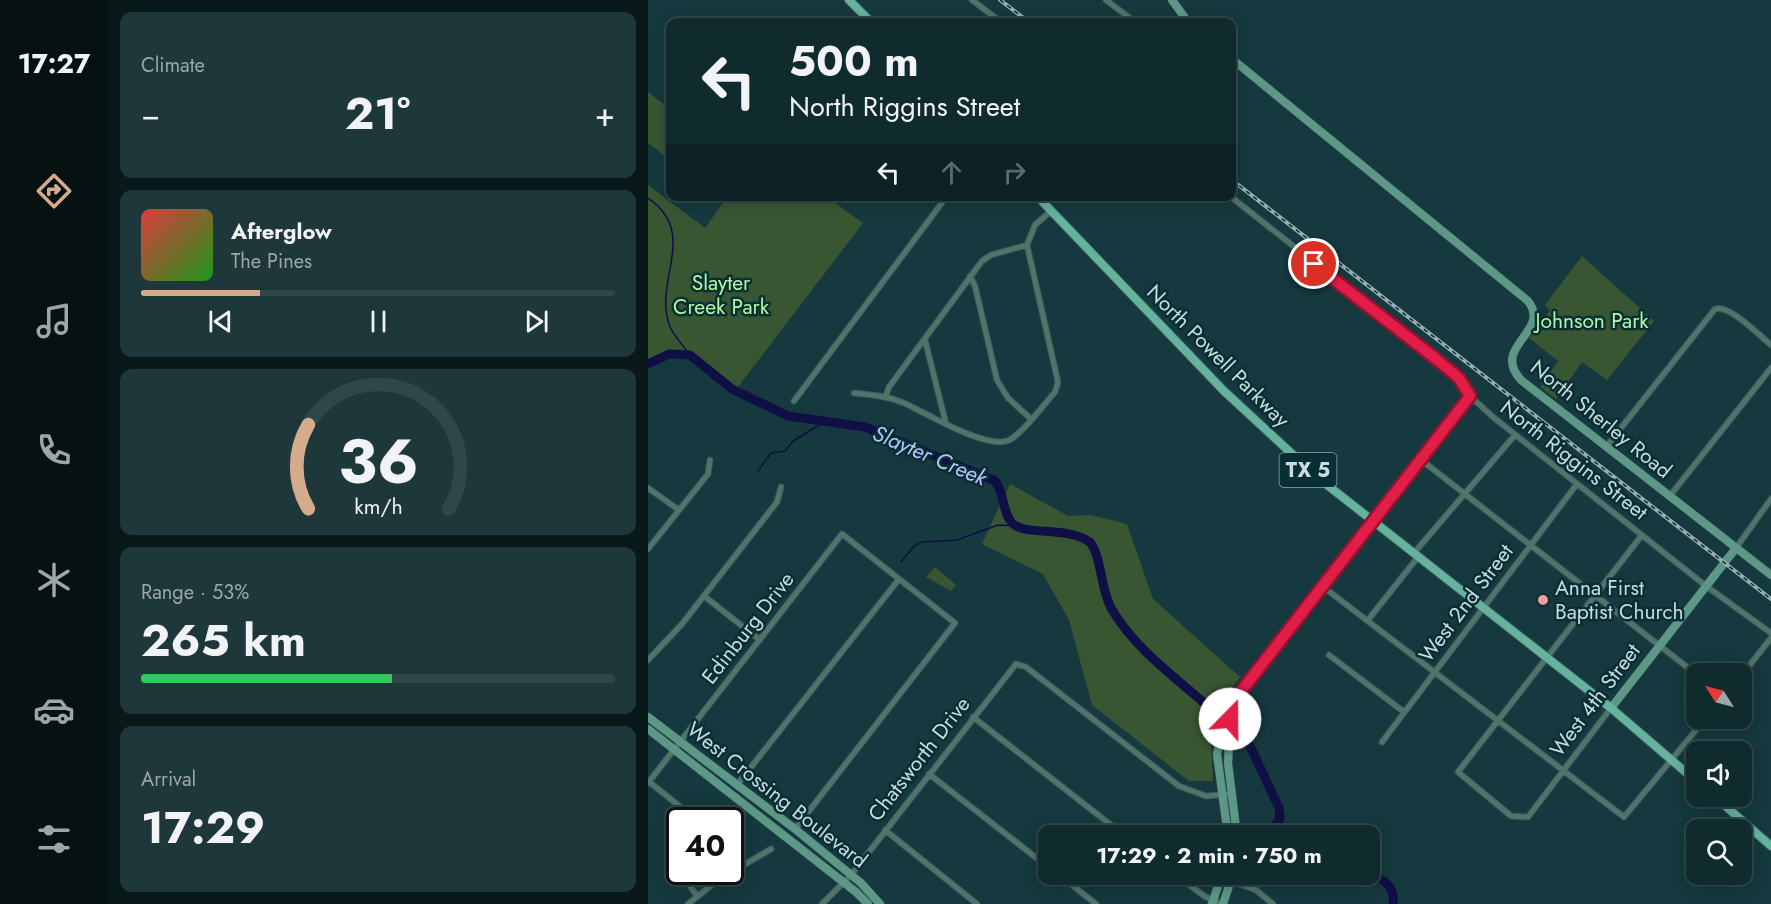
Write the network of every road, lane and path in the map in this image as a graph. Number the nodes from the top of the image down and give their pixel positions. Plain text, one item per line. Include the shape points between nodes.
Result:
1 (849, 0) edge
2 (972, 0) edge
3 (1106, 0) edge
4 (1172, 0) edge
5 (867, 18) edge
6 (996, 18) edge
7 (1128, 18) edge
8 (1185, 18) edge
9 (1236, 62) edge
10 (943, 201) edge
11 (1042, 201) edge
12 (1236, 201) edge
13 (1051, 211) junction
14 (1027, 245) junction
15 (970, 276) junction
16 (925, 340) junction
17 (1771, 345) edge
18 (1771, 368) edge
19 (854, 393) dead end
20 (886, 396) junction
21 (1470, 396) junction
22 (794, 401) dead end
23 (1031, 418) junction
24 (946, 424) junction
25 (1515, 435) junction
26 (1606, 447) junction
27 (1420, 459) junction
28 (710, 460) dead end
29 (1577, 484) junction
30 (781, 487) dead end
31 (648, 488) edge
32 (1467, 494) junction
33 (1669, 497) junction
34 (1771, 499) edge
35 (679, 510) junction
36 (1372, 521) junction
37 (1642, 535) junction
38 (1531, 544) junction
39 (1736, 548) junction
40 (648, 549) edge
41 (1416, 555) junction
42 (1771, 575) edge
43 (898, 579) junction
44 (1322, 585) junction
45 (1707, 586) junction
46 (1596, 594) junction
47 (704, 596) junction
48 (1484, 607) junction
49 (1368, 620) junction
50 (1771, 633) edge
51 (1771, 638) edge
52 (760, 640) junction
53 (1661, 644) junction
54 (1329, 655) dead end
55 (1547, 657) junction
56 (648, 660) edge
57 (1751, 663) edge
58 (1686, 665) edge
59 (1435, 672) junction
60 (1232, 703) junction
61 (1611, 708) junction
62 (1404, 712) junction
63 (648, 717) edge
64 (973, 717) junction
65 (1498, 721) junction
66 (648, 729) edge
67 (1697, 729) edge
68 (680, 742) junction
69 (1382, 742) dead end
70 (674, 750) junction
71 (1671, 759) junction
72 (1564, 771) junction
73 (1686, 772) edge
74 (929, 774) junction
75 (648, 782) edge
76 (737, 785) junction
77 (1232, 794) junction
78 (1222, 795) junction
79 (680, 807) edge
80 (1727, 807) edge
81 (1111, 825) edge
82 (1226, 825) edge
83 (1236, 825) edge
84 (795, 829) junction
85 (885, 830) junction
86 (1771, 846) edge
87 (771, 849) dead end
88 (1038, 859) edge
89 (851, 875) junction
90 (844, 883) junction
91 (690, 885) edge
92 (1072, 885) edge
93 (1191, 885) edge
94 (1220, 885) edge
95 (1228, 885) edge
96 (1246, 885) edge
97 (697, 896) junction
98 (1217, 903) edge
99 (688, 904) edge
100 (822, 904) edge
101 (867, 904) edge
102 (880, 904) edge
103 (978, 904) edge
104 (1096, 904) edge
105 (1273, 904) edge

1 - 5 main road
2 - 6 street
3 - 7 street
4 - 8 street
9 - 26 street, North Sherley Road via 1528,301 1534,310 1534,321 1513,354 1513,369 1524,383
10 - 22 street
11 - 13 main road, North Powell Parkway / TX 5
12 - 21 street, North Riggins Street via 1459,378
13 - 14 street via 1035,225
13 - 36 main road, North Powell Parkway / TX 5 via 1251,417
14 - 15 street via 990,255
14 - 23 street via 1058,382 1055,392
15 - 16 street
15 - 23 street via 997,380 1008,398
16 - 20 street
16 - 24 street
17 - 26 street via 1729,311 1717,307
18 - 33 street
19 - 20 street
20 - 24 street
21 - 25 street, North Riggins Street
21 - 27 street
23 - 24 street via 1006,442 982,438
25 - 29 street, North Riggins Street
25 - 32 street
26 - 33 street, North Sherley Road
27 - 32 street
27 - 36 street
28 - 35 street via 709,472
29 - 37 street, North Riggins Street
29 - 38 street, West 2nd Street
30 - 47 street via 778,499
31 - 35 street
32 - 38 street
32 - 41 street
33 - 39 street, North Sherley Road
34 - 39 street
35 - 40 street
36 - 41 main road, North Powell Parkway / TX 5
36 - 44 street
37 - 45 street, North Riggins Street
37 - 46 street
38 - 46 street
38 - 48 street, West 2nd Street
39 - 42 street, North Sherley Road
39 - 45 street, West 4th Street
41 - 48 main road, North Powell Parkway / TX 5
41 - 49 street
43 - 52 street, Edinburg Drive via 842,534
43 - 76 street
43 - 84 street via 955,623
44 - 49 street
44 - 60 street
45 - 50 street, North Riggins Street
45 - 53 street, West 4th Street
46 - 53 street
46 - 55 street
47 - 52 street
47 - 56 street
48 - 55 main road, North Powell Parkway / TX 5
48 - 59 street, West 2nd Street
49 - 59 street
51 - 57 street
52 - 68 street, Edinburg Drive
53 - 58 street
53 - 61 street, West 4th Street
54 - 62 street
55 - 61 main road, North Powell Parkway / TX 5
55 - 65 street
59 - 62 street, West 2nd Street
59 - 65 street
60 - 77 street via 1228,758
60 - 78 street via 1219,738
61 - 71 main road, TX 5
61 - 72 street, West 4th Street
62 - 69 street, West 2nd Street
63 - 68 street, West Crossing Boulevard
64 - 74 street, Chatsworth Drive
64 - 78 street, Chatsworth Drive via 1011,667 1020,664 1179,786 1206,796
64 - 81 street
65 - 72 street
65 - 72 street, West 4th Street via 1458,772 1511,816 1528,817
66 - 70 street, West Crossing Boulevard
67 - 71 street
68 - 70 street, Edinburg Drive
68 - 76 street, West Crossing Boulevard
70 - 75 street, Edinburg Drive
70 - 90 street, West Crossing Boulevard
71 - 72 street via 1624,817
71 - 73 main road, TX 5
74 - 85 street, Chatsworth Drive
74 - 88 street
75 - 79 street
76 - 84 street, West Crossing Boulevard
77 - 78 street
77 - 83 street
78 - 82 street
80 - 86 main road
84 - 89 street, West Crossing Boulevard
85 - 89 street, Chatsworth Drive
85 - 103 street
87 - 97 street
89 - 90 street, Chatsworth Drive
89 - 102 street, West Crossing Boulevard
90 - 100 street, Chatsworth Drive
90 - 101 street, West Crossing Boulevard
91 - 97 street
92 - 104 street
93 - 98 street
94 - 98 street
95 - 98 street
96 - 105 street
97 - 99 street

